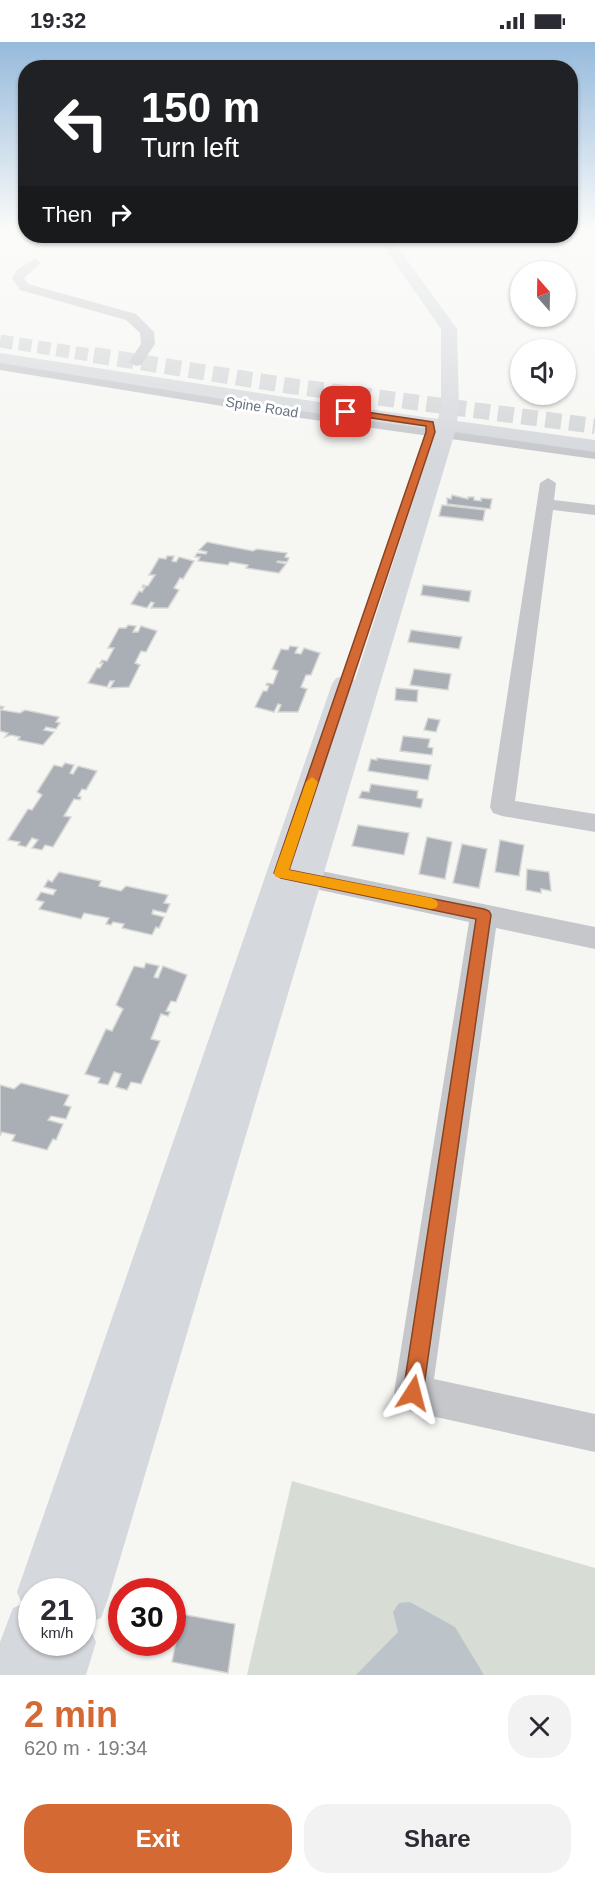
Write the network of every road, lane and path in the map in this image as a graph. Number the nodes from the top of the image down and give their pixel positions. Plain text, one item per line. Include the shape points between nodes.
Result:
1 (99, 307) edge
2 (421, 307) edge
3 (434, 307) edge
4 (0, 348) edge
5 (0, 358) edge
6 (136, 362) dead end
7 (0, 366) edge
8 (439, 424) junction
9 (595, 434) edge
10 (595, 446) edge
11 (595, 454) edge
12 (595, 510) edge
13 (595, 823) edge
14 (294, 876) junction
15 (484, 915) junction
16 (595, 938) edge
17 (595, 1433) edge
18 (48, 1578) edge
19 (88, 1578) edge
20 (22, 1656) edge
21 (65, 1656) edge
22 (16, 1675) edge
23 (59, 1675) edge

1 - 6 street via 131,316 147,332 148,344
2 - 8 main road via 436,329
3 - 8 main road via 449,329 450,407
4 - 8 main road, Spine Road
5 - 8 main road, Spine Road
7 - 8 street, Spine Road
8 - 9 main road, Spine Road
8 - 10 main road, Spine Road
8 - 11 street, Spine Road
8 - 14 main road
12 - 13 street via 547,494 502,807
14 - 15 street
14 - 18 main road
14 - 19 main road
15 - 16 street
15 - 17 street via 413,1393
20 - 22 main road
21 - 23 main road

